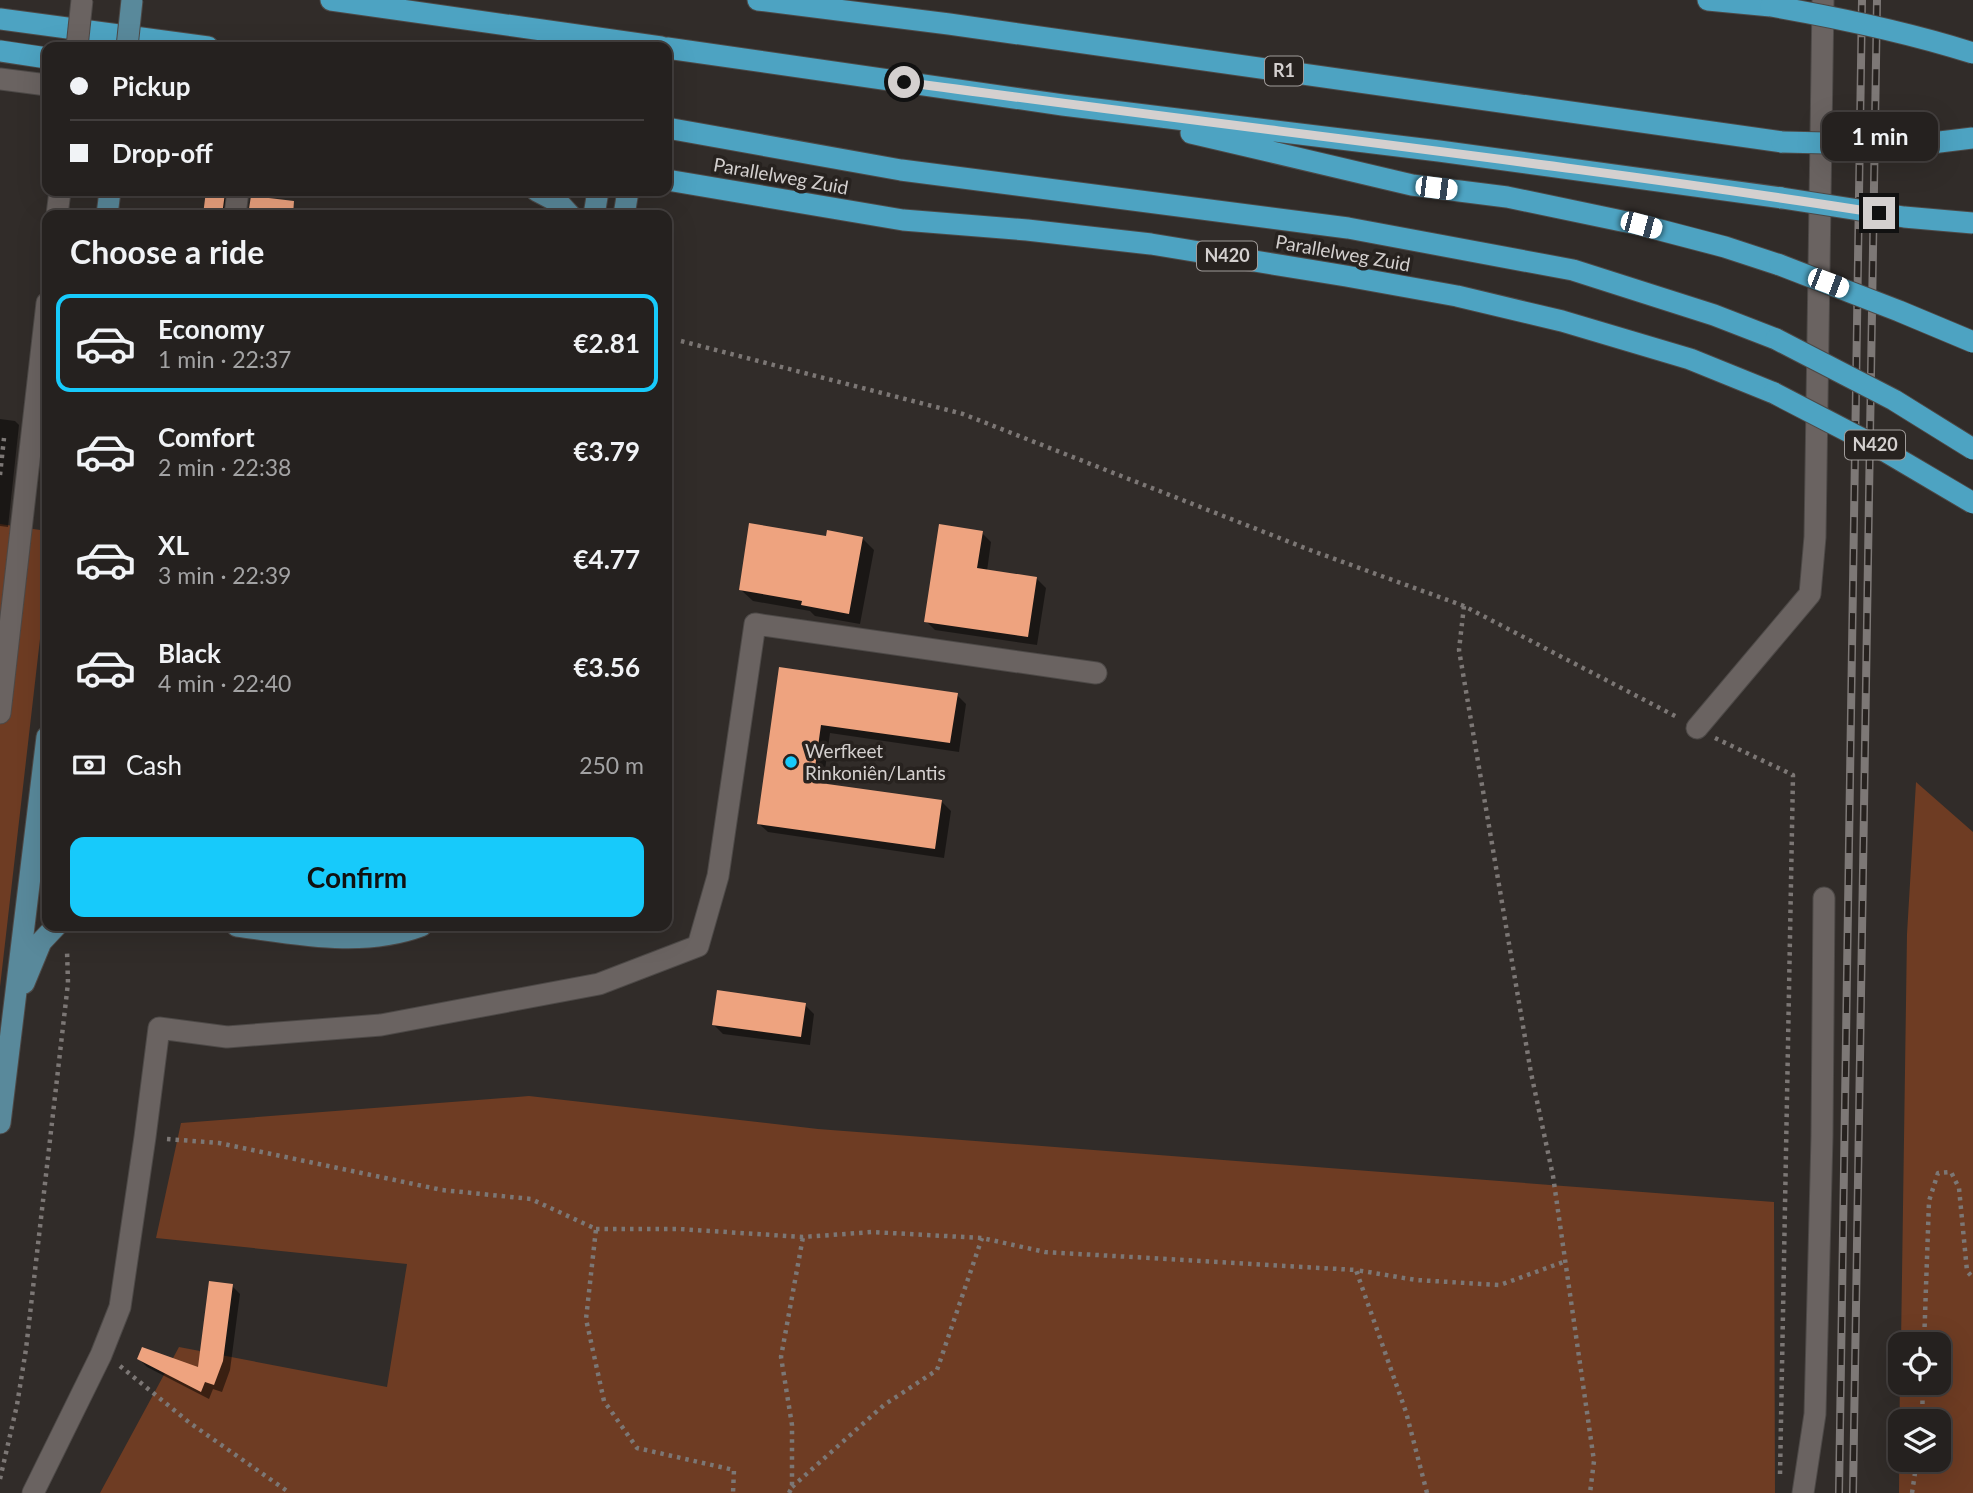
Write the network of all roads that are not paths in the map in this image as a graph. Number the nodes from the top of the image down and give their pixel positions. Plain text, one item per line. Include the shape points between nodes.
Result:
1 (82, 0) edge
2 (132, 0) edge
3 (331, 0) edge
4 (758, 0) edge
5 (812, 0) edge
6 (1708, 0) edge
7 (1823, 0) edge
8 (786, 4) junction
9 (0, 19) edge
10 (78, 42) edge
11 (128, 42) edge
12 (171, 42) edge
13 (625, 42) edge
14 (672, 49) edge
15 (0, 51) edge
16 (1973, 53) edge
17 (42, 57) edge
18 (0, 79) edge
19 (42, 84) edge
20 (1063, 105) junction
21 (672, 129) edge
22 (1973, 138) edge
23 (672, 181) edge
24 (547, 196) edge
25 (565, 210) edge
26 (1973, 223) edge
27 (1973, 342) edge
28 (42, 347) edge
29 (1973, 449) edge
30 (1973, 503) edge
31 (1096, 673) dead end
32 (0, 713) edge
33 (1697, 728) road end
34 (42, 783) edge
35 (1824, 898) dead end
36 (273, 931) edge
37 (402, 931) edge
38 (60, 932) edge
39 (13, 1011) junction
40 (0, 1124) edge
41 (33, 1493) edge
42 (1803, 1493) edge

1 - 10 street, bridge
2 - 11 main road, bridge
3 - 13 highway
4 - 8 highway, R1
5 - 8 highway
6 - 16 highway, bridge via 1840,18
7 - 33 street via 1810,594
8 - 22 highway, R1, bridge via 1782,142 1914,145
9 - 12 highway
14 - 20 highway
15 - 17 highway
18 - 19 street
20 - 26 highway, bridge
20 - 27 highway, bridge via 1412,185 1507,197 1726,247
21 - 29 highway, Parallelweg Zuid / N420, bridge via 901,170 1348,228 1573,270 1714,314 1776,340 1894,400
23 - 30 highway, Parallelweg Zuid / N420, bridge via 903,220 1151,244 1457,296 1562,321 1690,359 1774,393
24 - 25 main road
28 - 32 street
31 - 41 street via 755,624 718,876 698,946 599,984 381,1025 227,1037 159,1028 120,1307
34 - 39 main road
35 - 42 street via 1815,1414
36 - 37 main road via 353,938
38 - 39 main road via 41,942
39 - 40 main road

